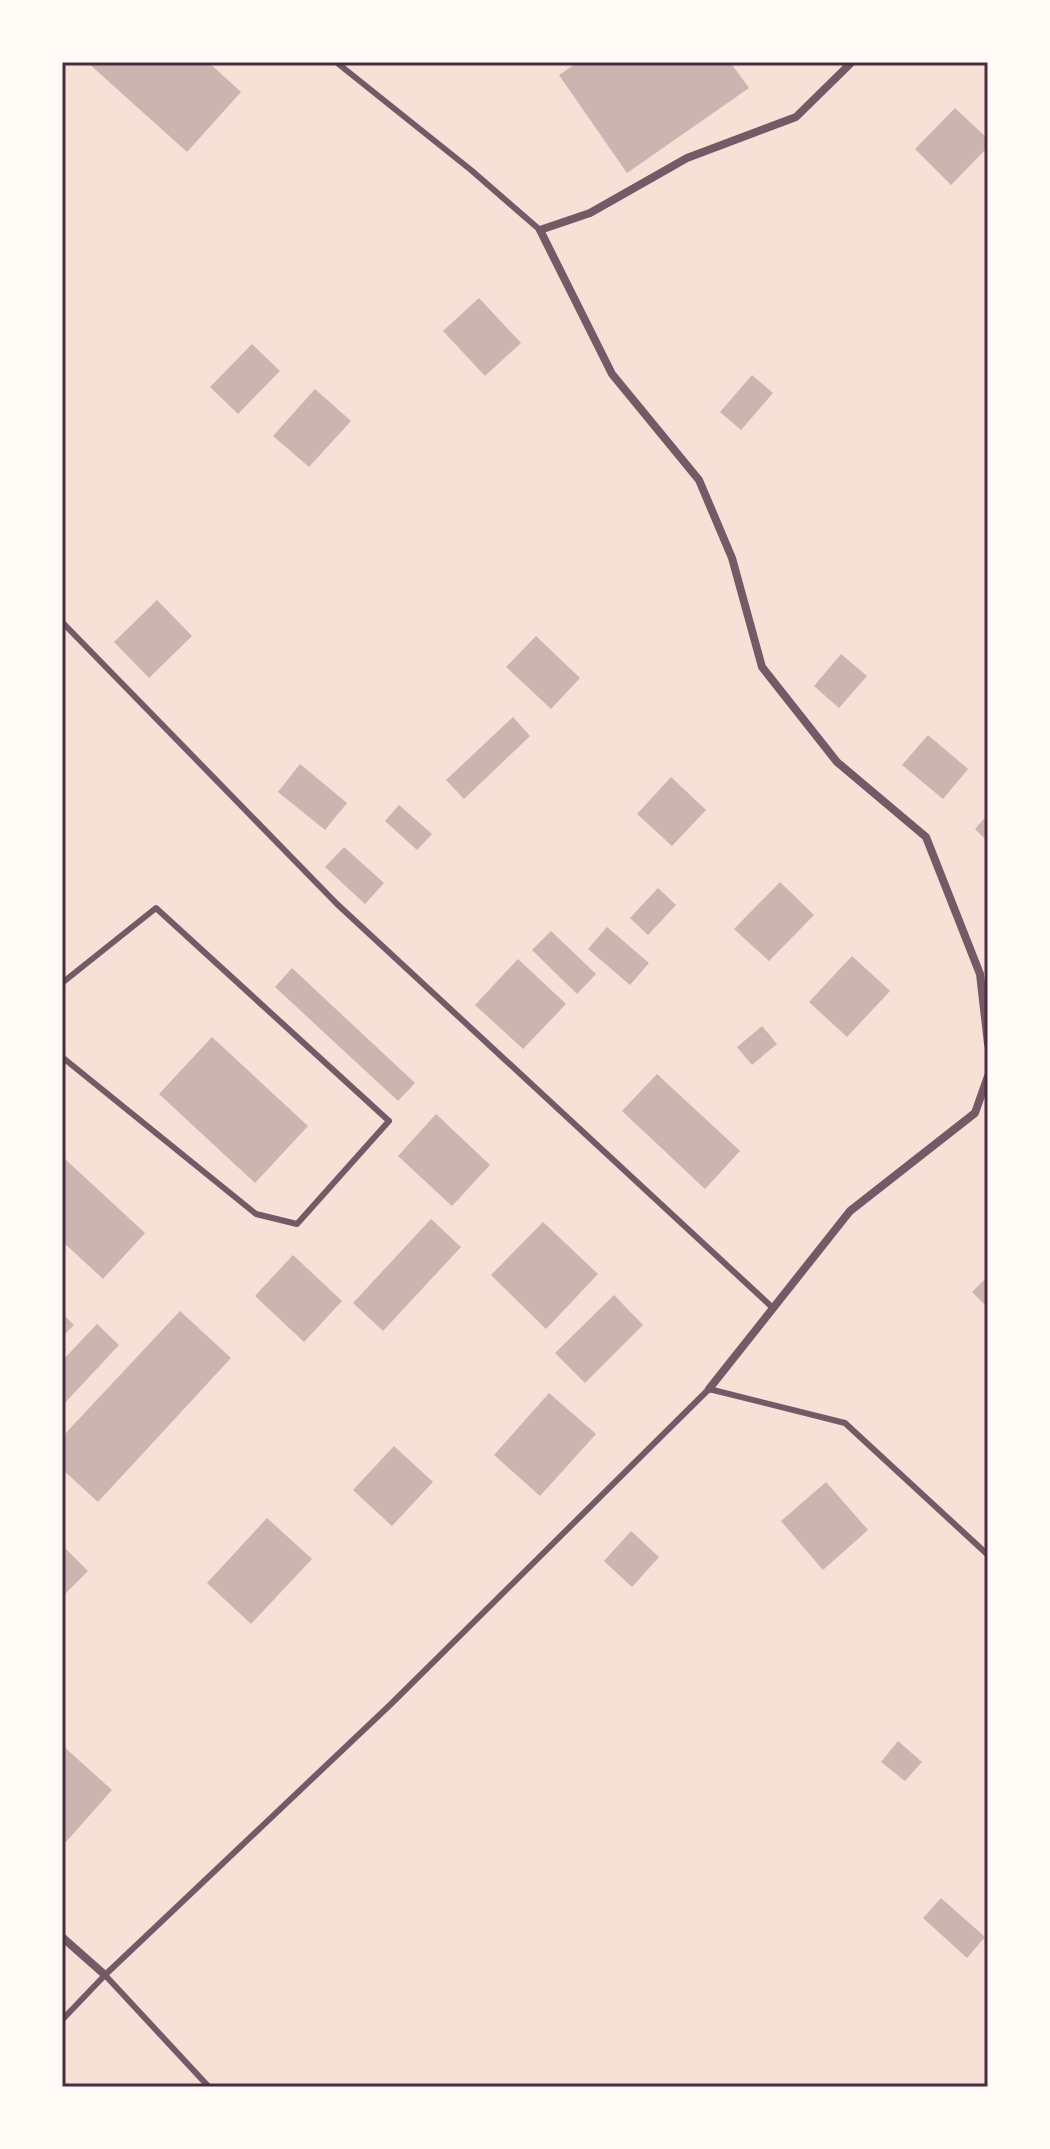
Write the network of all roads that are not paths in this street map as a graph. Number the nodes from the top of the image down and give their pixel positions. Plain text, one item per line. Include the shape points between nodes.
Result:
1 (336, 62) edge
2 (852, 62) edge
3 (540, 230) junction
4 (62, 622) edge
5 (62, 983) edge
6 (988, 1044) edge
7 (62, 1057) edge
8 (988, 1076) edge
9 (773, 1308) junction
10 (709, 1389) junction
11 (988, 1555) edge
12 (62, 1937) edge
13 (105, 1975) junction
14 (62, 2020) edge
15 (209, 2087) edge

1 - 3 lane
2 - 3 street via 796,117 687,158 590,213
3 - 6 street via 612,374 699,480 732,558 762,667 837,762 926,837 980,974
4 - 9 lane via 337,904
5 - 7 lane via 156,908 389,1121 297,1224 256,1214
8 - 9 street via 975,1113 850,1211
9 - 10 street
10 - 11 lane via 845,1423
10 - 13 lane via 391,1704
12 - 13 street
13 - 14 lane
13 - 15 lane

